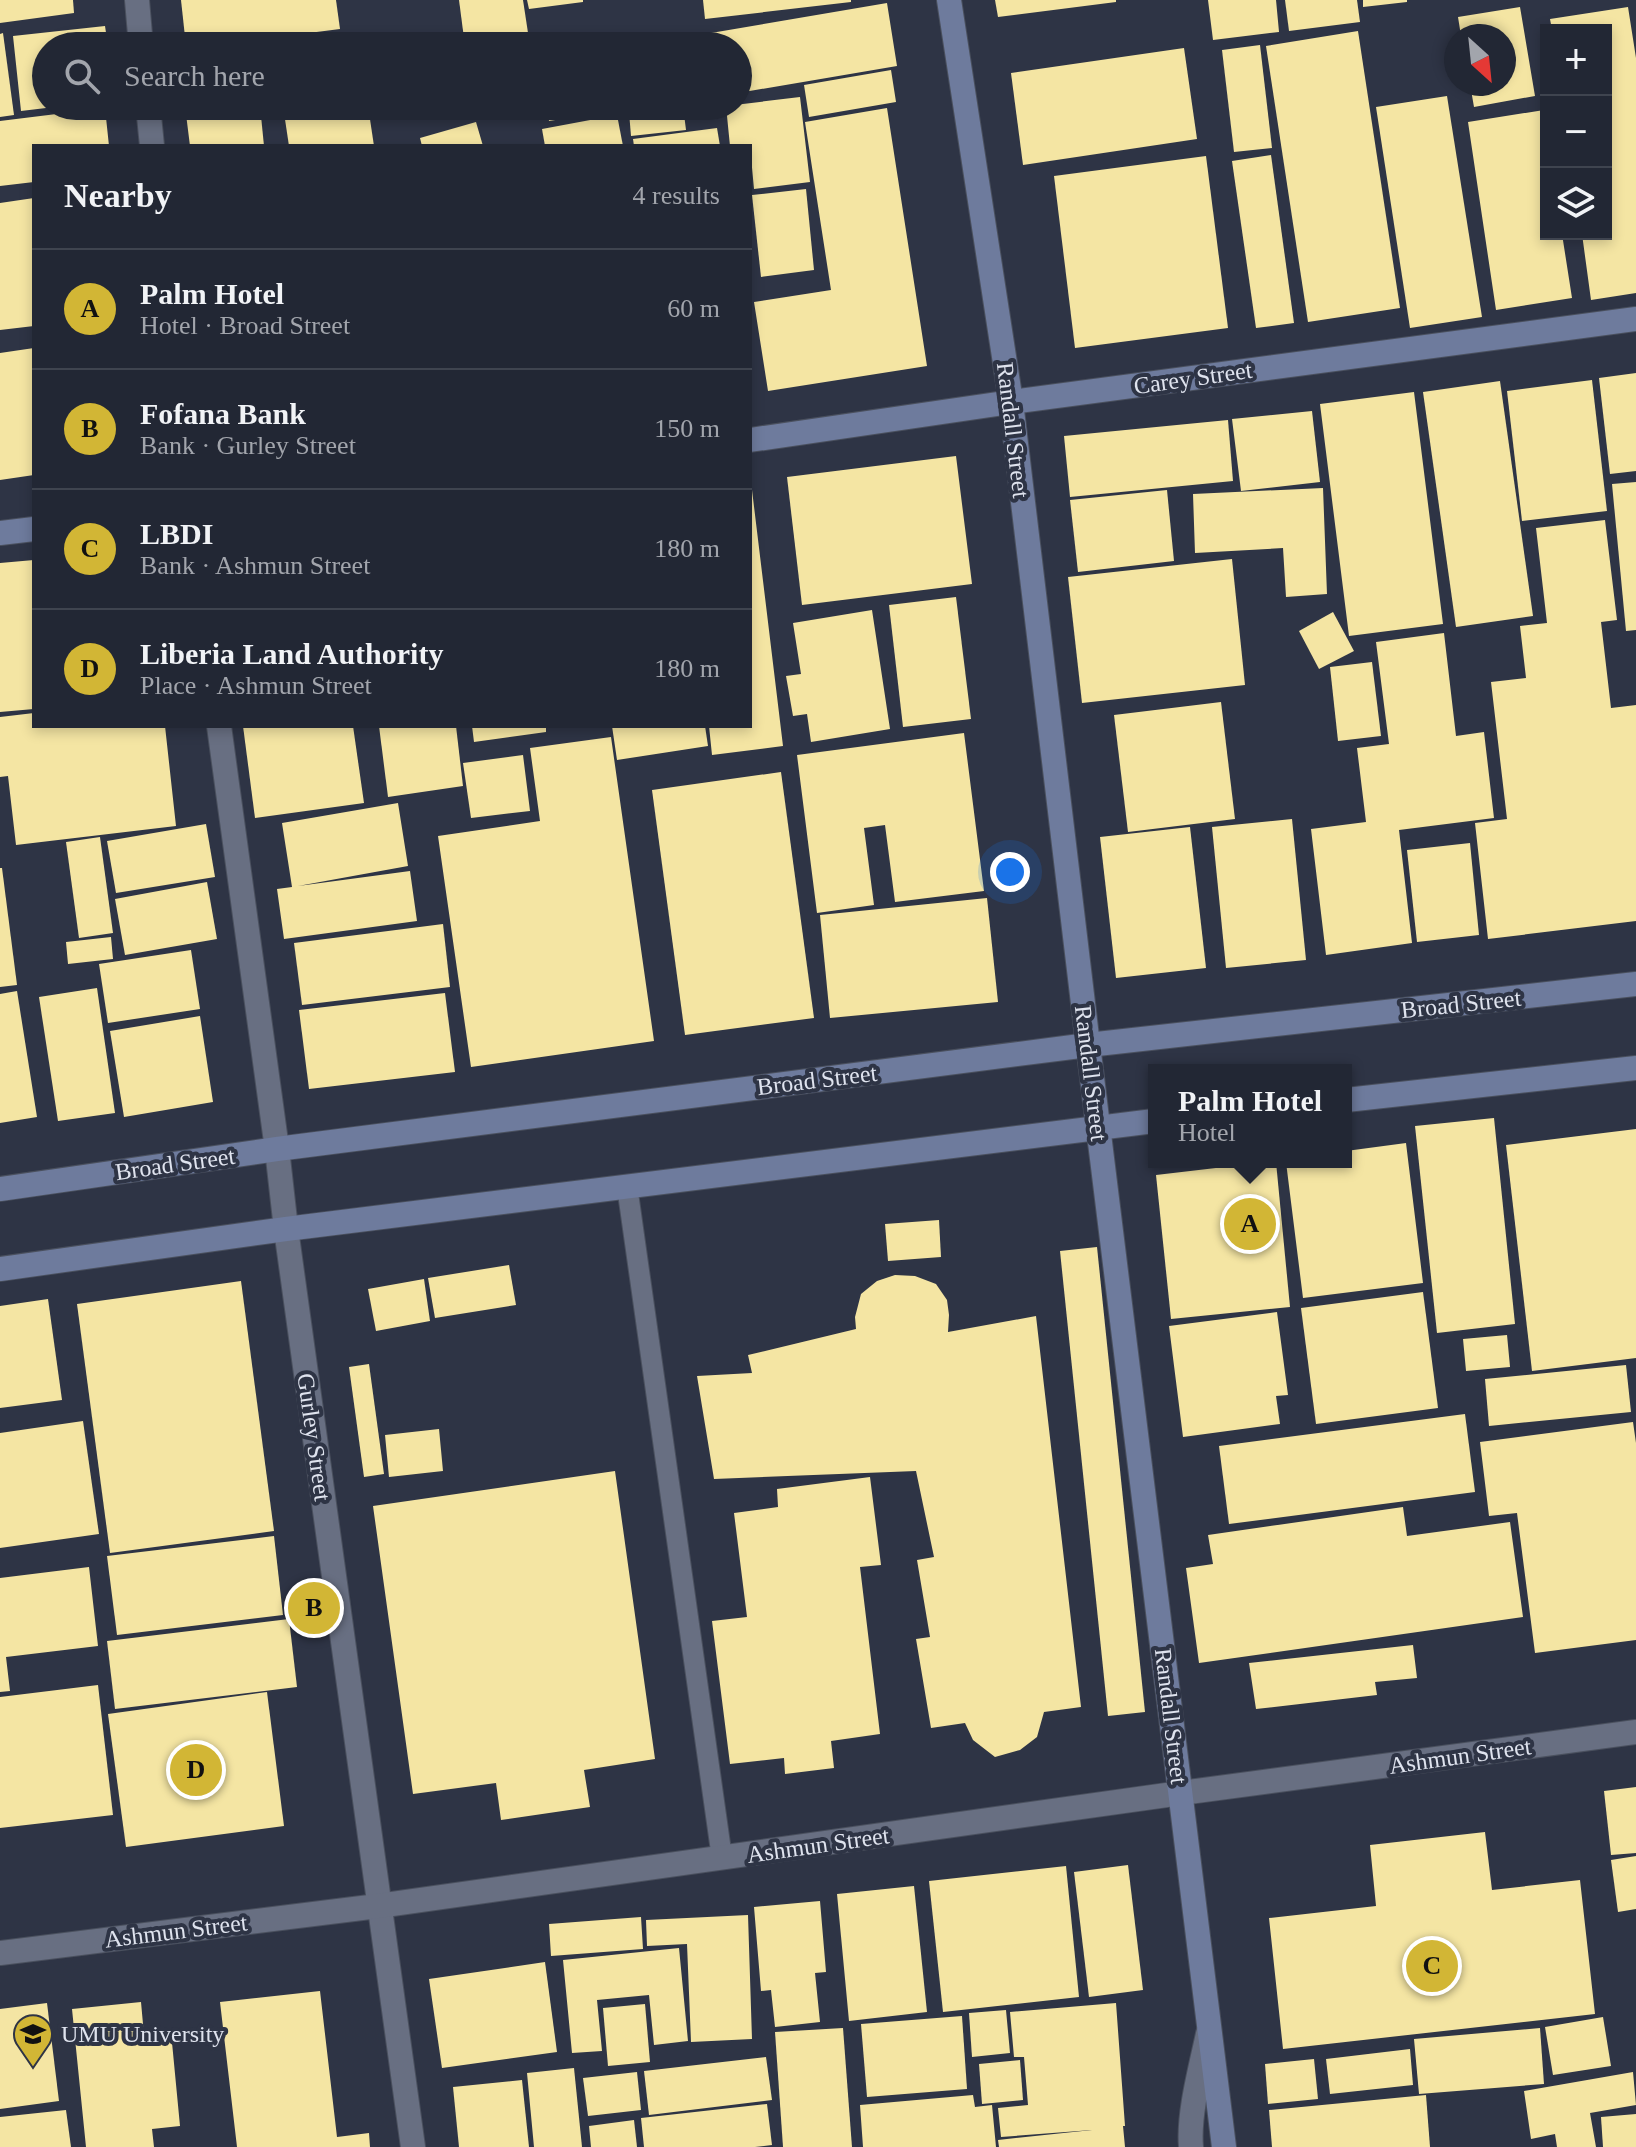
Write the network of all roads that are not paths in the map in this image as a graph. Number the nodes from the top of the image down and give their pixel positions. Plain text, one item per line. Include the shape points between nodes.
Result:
1 (137, 0) edge
2 (949, 0) edge
3 (140, 32) edge
4 (149, 120) edge
5 (152, 144) edge
6 (1636, 319) edge
7 (1011, 402) junction
8 (752, 440) edge
9 (32, 529) edge
10 (0, 533) edge
11 (219, 728) edge
12 (1636, 984) edge
13 (1088, 1045) junction
14 (1636, 1068) edge
15 (1352, 1099) edge
16 (1148, 1122) edge
17 (1098, 1127) junction
18 (277, 1149) junction
19 (627, 1186) junction
20 (0, 1189) edge
21 (286, 1229) junction
22 (0, 1269) edge
23 (1636, 1732) edge
24 (1181, 1793) junction
25 (722, 1858) junction
26 (378, 1906) junction
27 (0, 1953) edge
28 (1209, 2032) junction
29 (413, 2147) edge
30 (1191, 2147) edge
31 (1224, 2147) edge

1 - 3 street
2 - 7 street, Randall Street
4 - 5 street
6 - 7 street, Carey Street
7 - 8 street, Carey Street
7 - 13 street, Randall Street
9 - 10 street
11 - 18 street, Gurley Street
12 - 13 street, Broad Street
13 - 17 street, Randall Street
13 - 18 street, Broad Street
14 - 15 street
16 - 17 street
17 - 19 street
17 - 24 street, Randall Street
18 - 20 street, Broad Street
18 - 21 street, Gurley Street
19 - 21 street
19 - 25 lane
21 - 22 street
21 - 26 street, Gurley Street
23 - 24 street, Ashmun Street
24 - 25 street, Ashmun Street
24 - 28 street, Randall Street
25 - 26 street, Ashmun Street
26 - 27 street, Ashmun Street
26 - 29 street, Gurley Street
28 - 30 street
28 - 31 street, Randall Street

